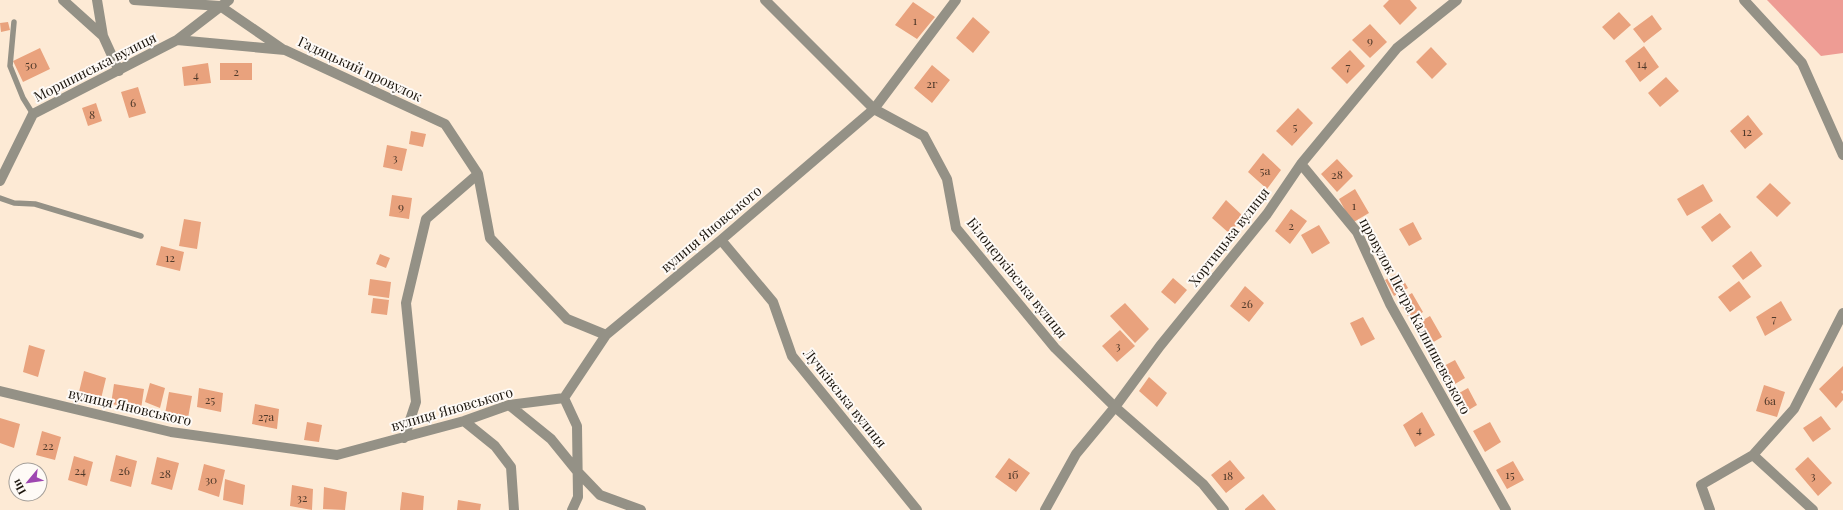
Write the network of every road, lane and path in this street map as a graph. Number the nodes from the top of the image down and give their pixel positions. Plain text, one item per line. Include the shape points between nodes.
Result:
1 (63, 0) edge
2 (97, 0) edge
3 (134, 0) edge
4 (229, 0) edge
5 (765, 0) edge
6 (956, 0) edge
7 (1457, 0) edge
8 (1744, 0) edge
9 (220, 6) junction
10 (14, 22) dead end
11 (103, 36) junction
12 (177, 40) junction
13 (285, 50) junction
14 (119, 71) junction
15 (874, 109) junction
16 (33, 114) junction
17 (1843, 155) edge
18 (1301, 164) junction
19 (478, 174) junction
20 (0, 181) edge
21 (0, 198) edge
22 (140, 236) dead end
23 (721, 240) junction
24 (1843, 313) edge
25 (606, 335) junction
26 (0, 391) edge
27 (564, 398) junction
28 (509, 405) junction
29 (1115, 407) junction
30 (464, 421) junction
31 (404, 438) junction
32 (1753, 455) junction
33 (577, 472) junction
34 (514, 510) edge
35 (572, 510) edge
36 (641, 510) edge
37 (917, 510) edge
38 (1045, 510) edge
39 (1224, 510) edge
40 (1506, 510) edge
41 (1710, 510) edge
42 (1813, 510) edge

1 - 11 street
2 - 11 street
3 - 9 street
4 - 9 street, Моршинська вулиця
5 - 15 street, Білоцерківська вулиця
6 - 15 street, вулиця Яновського
7 - 18 street, Хортицька вулиця via 1397,48
8 - 17 street via 1802,63
9 - 12 street, Моршинська вулиця
9 - 13 street
10 - 16 lane via 10,66 23,98
11 - 14 street
12 - 13 street, Гадяцький провулок
12 - 14 street, Моршинська вулиця
13 - 19 street, Гадяцький провулок via 445,124
14 - 16 street, Моршинська вулиця
15 - 23 street, вулиця Яновського
15 - 29 street, Білоцерківська вулиця via 924,136 947,179 956,228 1055,348
16 - 20 street, Моршинська вулиця
18 - 29 street, Хортицька вулиця via 1267,214 1160,346
18 - 40 street, провулок Петра Калнишевського via 1357,232 1390,304
19 - 25 street, Гадяцький провулок via 490,238 567,319
19 - 31 street via 426,219 406,303 416,402
21 - 22 lane via 14,203 35,204
23 - 25 street, вулиця Яновського
23 - 37 street, Лучківська вулиця via 773,302 792,356
24 - 32 street via 1794,409
25 - 27 street, вулиця Яновського
26 - 31 street, вулиця Яновського via 171,432 337,455
27 - 28 street, вулиця Яновського
27 - 33 street via 577,426
28 - 30 street, вулиця Яновського
28 - 33 street via 551,438
29 - 38 street, Хортицька вулиця via 1076,454
29 - 39 street, Білоцерківська вулиця via 1203,484
30 - 31 street, вулиця Яновського
30 - 34 street via 495,446 511,467
32 - 41 street via 1701,485
32 - 42 street
33 - 35 street via 578,497
33 - 36 street via 600,495

